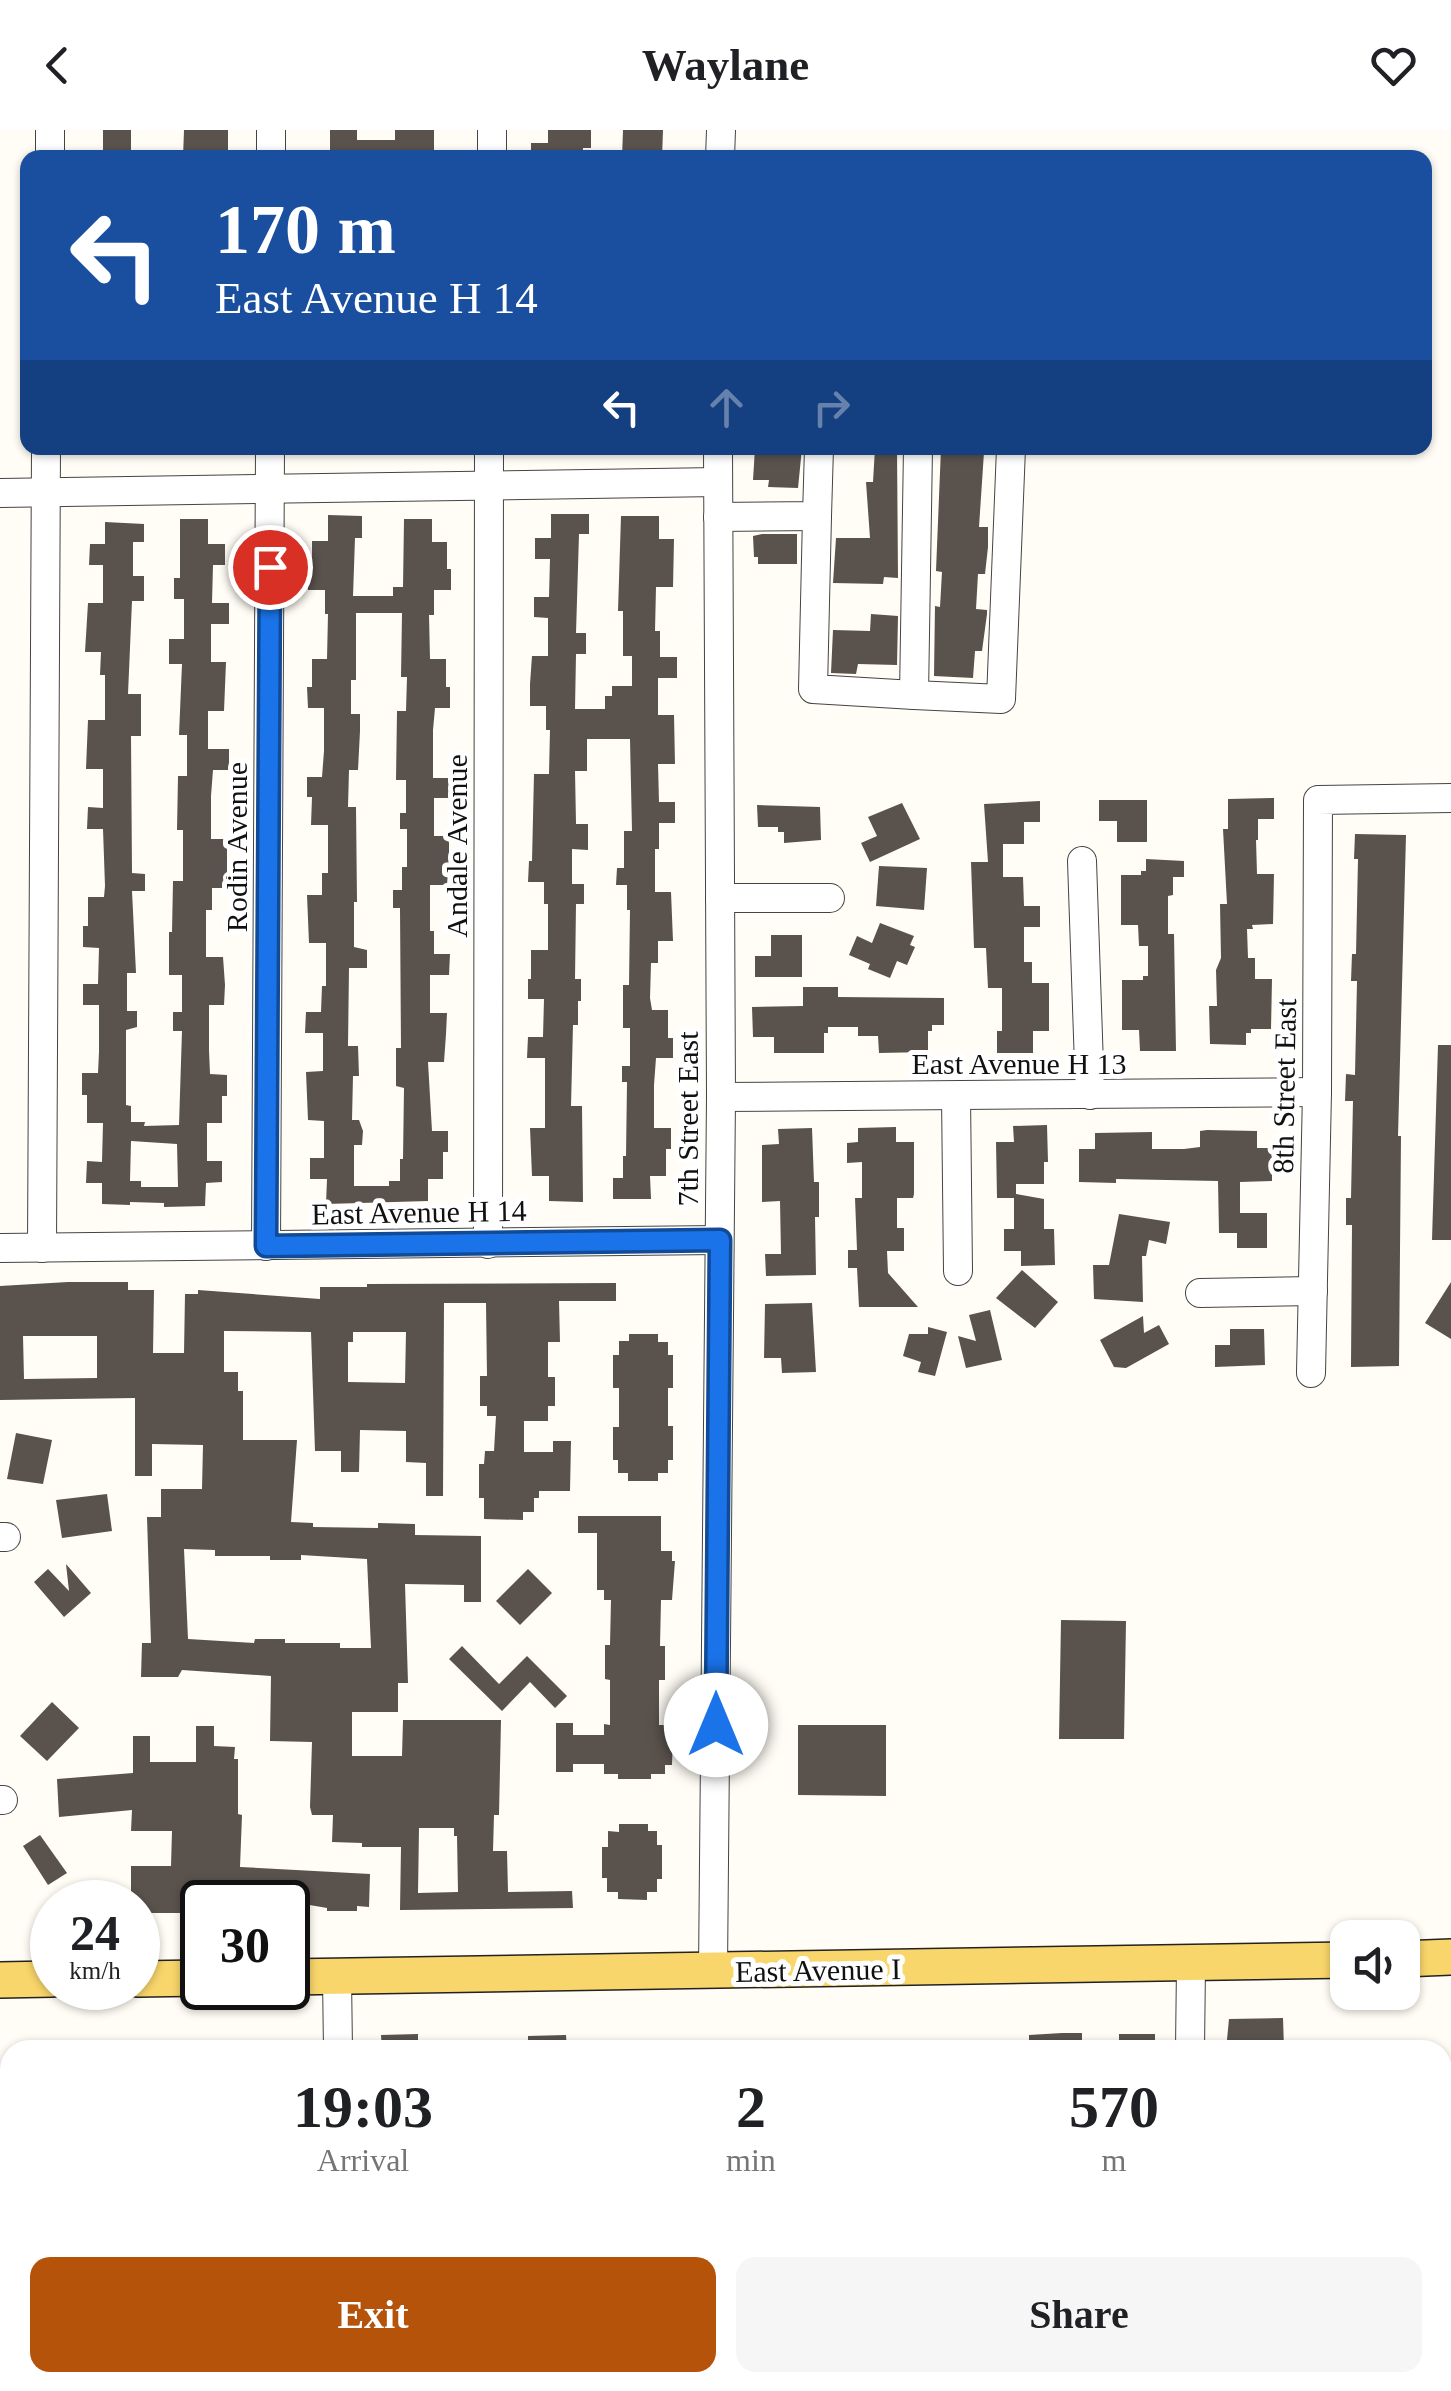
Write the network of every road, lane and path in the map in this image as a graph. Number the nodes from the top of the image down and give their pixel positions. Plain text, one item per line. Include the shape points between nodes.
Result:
1 (46, 455) edge
2 (270, 455) edge
3 (489, 455) edge
4 (718, 455) edge
5 (819, 455) edge
6 (918, 455) edge
7 (1011, 455) edge
8 (718, 482) junction
9 (488, 484) junction
10 (270, 487) junction
11 (0, 493) edge
12 (46, 493) junction
13 (817, 516) junction
14 (718, 517) junction
15 (914, 695) junction
16 (1451, 798) edge
17 (1082, 861) dead end
18 (720, 898) junction
19 (830, 898) dead end
20 (1317, 1092) junction
21 (1090, 1095) junction
22 (720, 1096) junction
23 (956, 1096) junction
24 (720, 1240) junction
25 (488, 1244) junction
26 (266, 1246) junction
27 (0, 1248) edge
28 (42, 1248) junction
29 (958, 1272) dead end
30 (1313, 1291) junction
31 (1200, 1293) dead end
32 (1311, 1373) dead end
33 (1451, 1957) edge
34 (1420, 1958) edge
35 (1330, 1961) edge
36 (1191, 1965) junction
37 (713, 1971) junction
38 (337, 1977) junction
39 (310, 1978) edge
40 (30, 1979) edge
41 (0, 1980) edge
42 (338, 2040) edge
43 (1190, 2040) edge

1 - 12 street
2 - 10 street, Rodin Avenue
3 - 9 street, Andale Avenue
4 - 8 street, 7th Street East
5 - 13 street
6 - 15 street
7 - 15 street via 1001,699
8 - 9 street
8 - 14 street, 7th Street East
9 - 10 street
9 - 25 street, Andale Avenue
10 - 12 street
10 - 26 street, Rodin Avenue
11 - 12 street
12 - 28 street
13 - 14 street
13 - 15 street via 813,688
14 - 18 street, 7th Street East
16 - 20 street, 8th Street East via 1318,800
17 - 21 street
18 - 19 street
18 - 22 street, 7th Street East
20 - 21 street, East Avenue H 13
20 - 30 street, 8th Street East
21 - 23 street, East Avenue H 13
22 - 23 street, East Avenue H 13
22 - 24 street, 7th Street East
23 - 29 street
24 - 25 street, East Avenue H 14
24 - 37 street, 7th Street East
25 - 26 street, East Avenue H 14
26 - 28 street, East Avenue H 14
27 - 28 street, East Avenue H 14
30 - 31 street
30 - 32 street, 8th Street East
33 - 34 main road
35 - 36 main road, East Avenue I
36 - 37 main road, East Avenue I
36 - 43 street
37 - 38 main road, East Avenue I
38 - 39 main road, East Avenue I
38 - 42 street
40 - 41 main road

